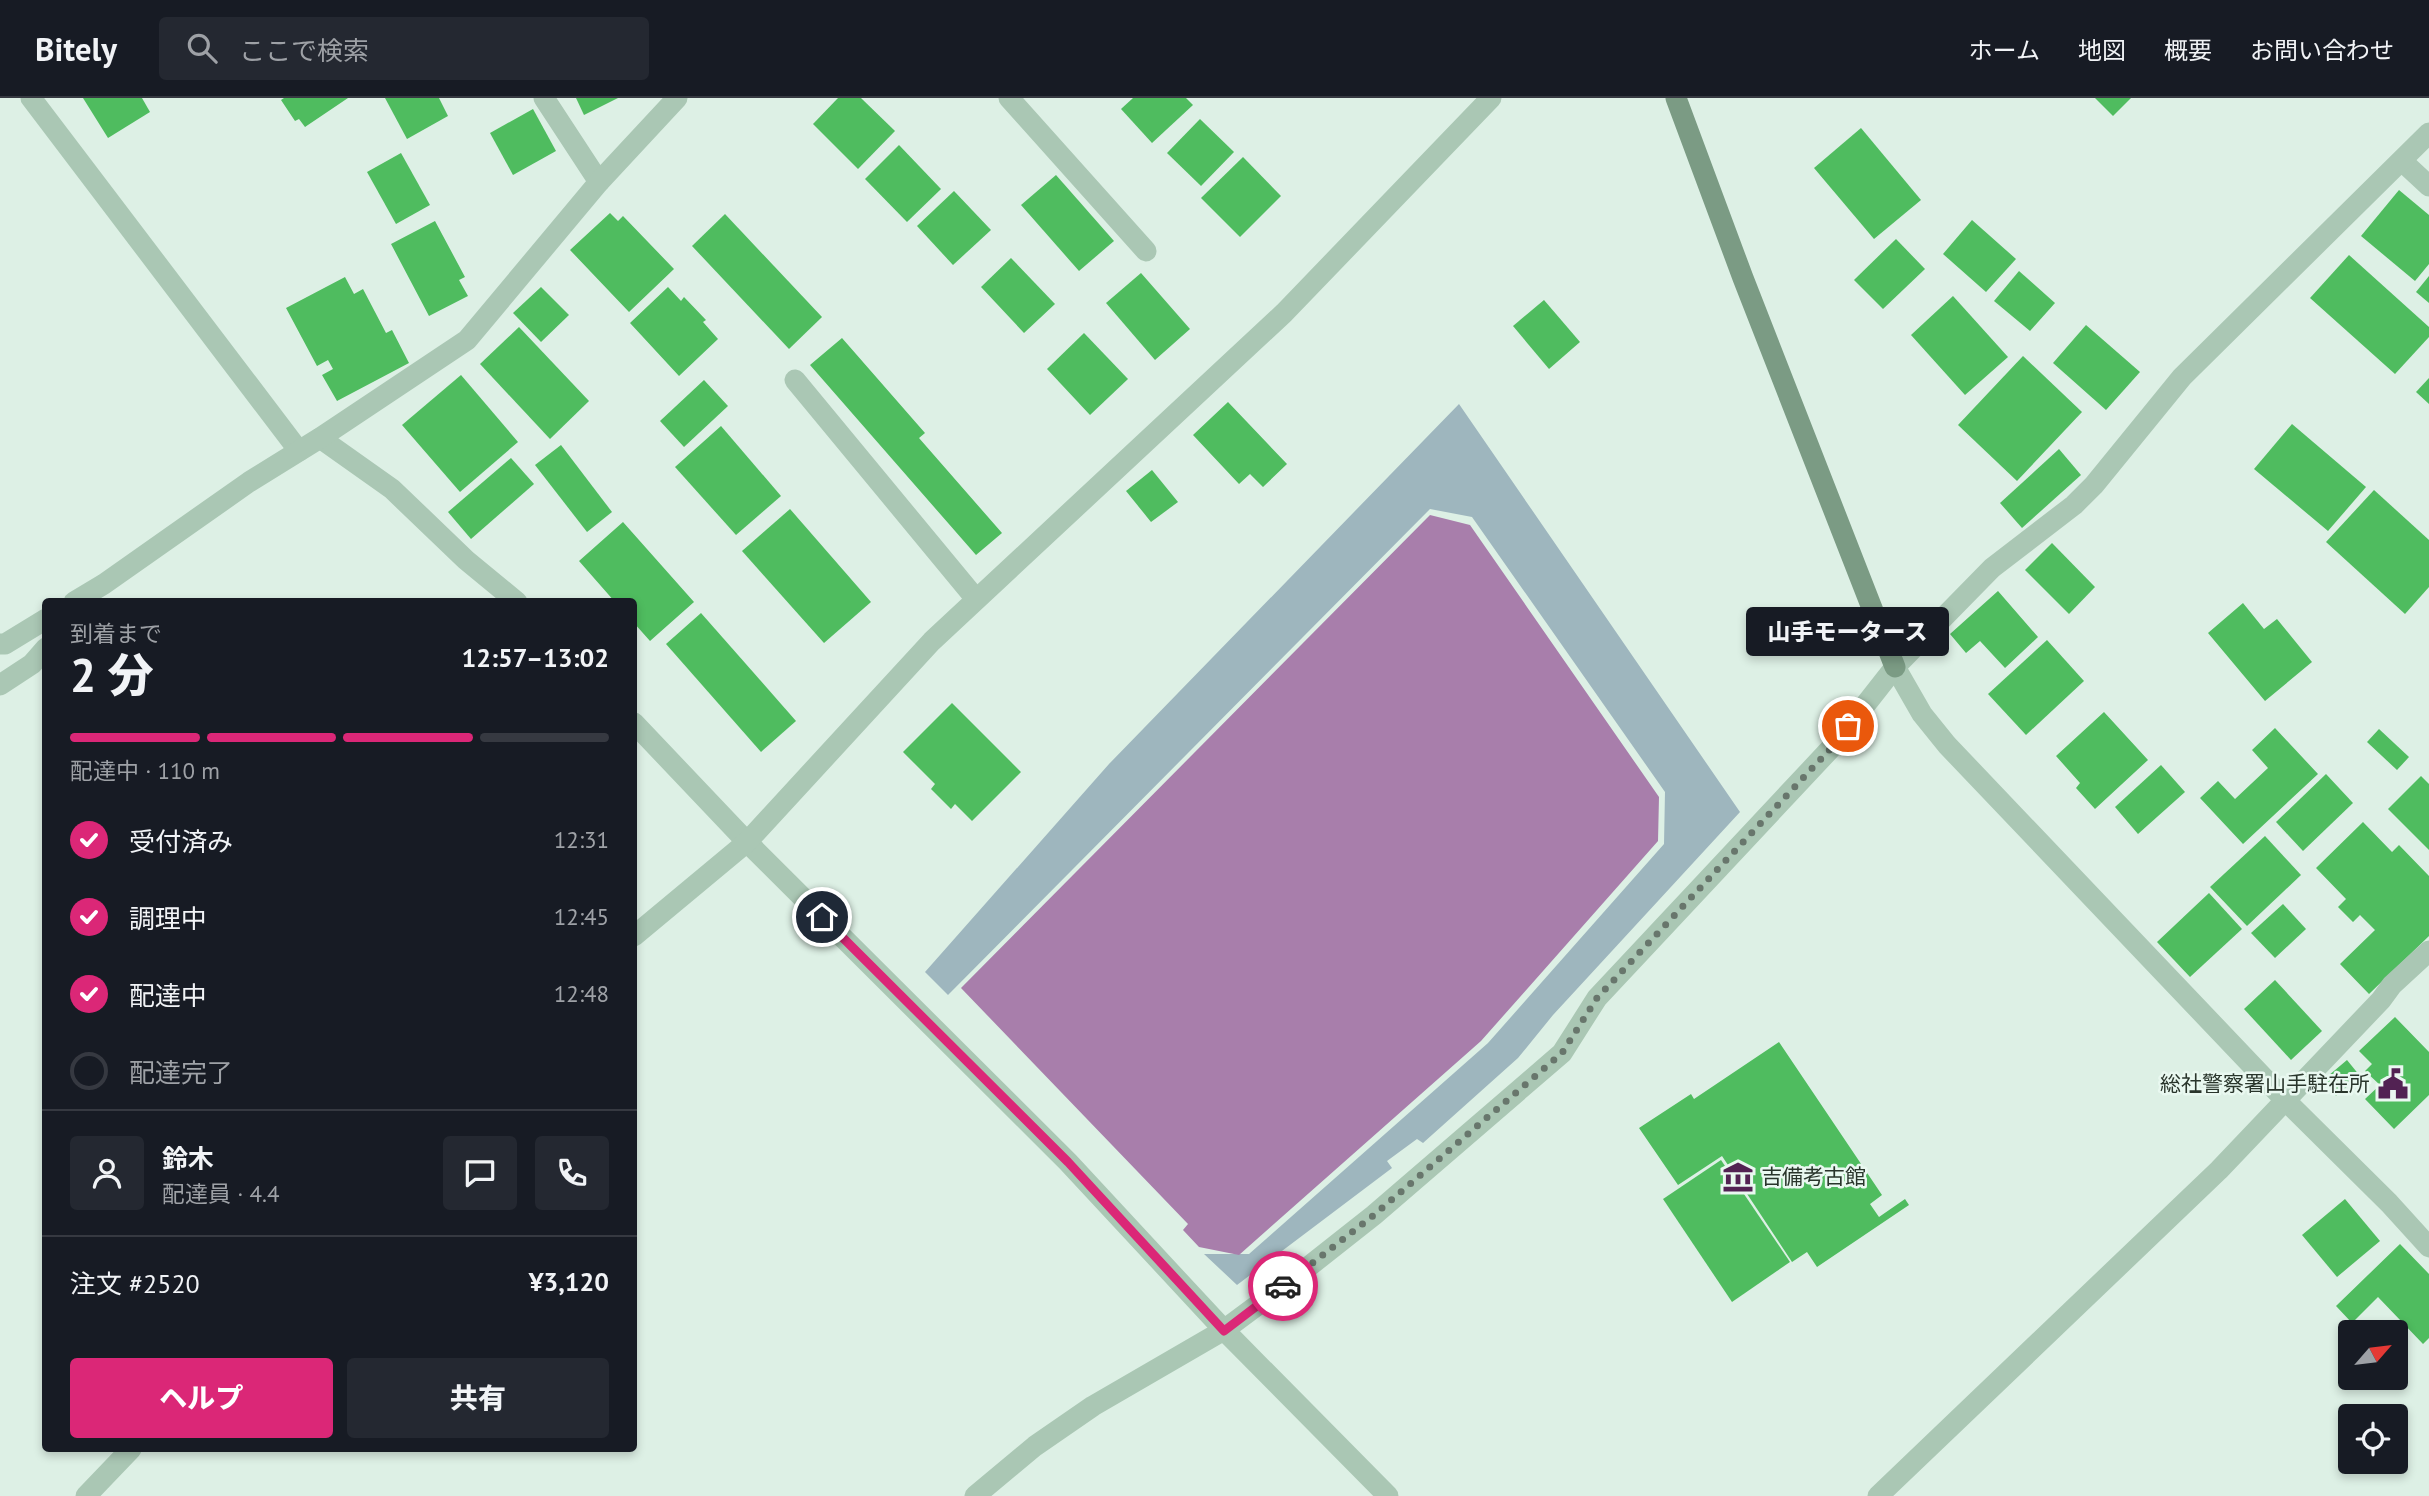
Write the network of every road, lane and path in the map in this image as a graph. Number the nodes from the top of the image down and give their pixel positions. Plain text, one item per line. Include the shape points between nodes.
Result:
1 (31, 98) edge
2 (544, 98) edge
3 (1009, 98) edge
4 (1492, 98) edge
5 (1676, 98) edge
6 (669, 101) edge
7 (2429, 133) edge
8 (2402, 162) junction
9 (599, 182) junction
10 (2429, 186) edge
11 (1146, 251) dead end
12 (794, 380) dead end
13 (320, 439) junction
14 (299, 452) junction
15 (81, 598) edge
16 (512, 598) edge
17 (976, 599) junction
18 (42, 621) edge
19 (0, 644) edge
20 (42, 653) edge
21 (1895, 667) junction
22 (0, 685) edge
23 (637, 726) edge
24 (747, 842) junction
25 (637, 934) edge
26 (2429, 951) edge
27 (2285, 1100) junction
28 (2429, 1247) edge
29 (1224, 1331) junction
30 (128, 1452) edge
31 (86, 1496) edge
32 (975, 1496) edge
33 (1388, 1496) edge
34 (1878, 1496) edge

1 - 14 street
2 - 9 street
3 - 11 street
4 - 17 street via 1284,313
5 - 21 street
6 - 9 street
7 - 8 street
8 - 10 street
8 - 21 street via 2182,377 2074,505 1992,568
9 - 13 street via 467,340
12 - 17 street
13 - 14 street
13 - 16 street via 392,489
14 - 15 street
17 - 24 street
18 - 19 street
20 - 22 street
21 - 27 street via 1922,714 1947,745
21 - 29 street via 1833,746 1597,998 1562,1053 1374,1215
23 - 24 street
24 - 25 street
24 - 29 street via 1068,1162
26 - 27 street
27 - 28 street
27 - 34 street via 2219,1170
29 - 32 street via 1093,1406
29 - 33 street
30 - 31 street

